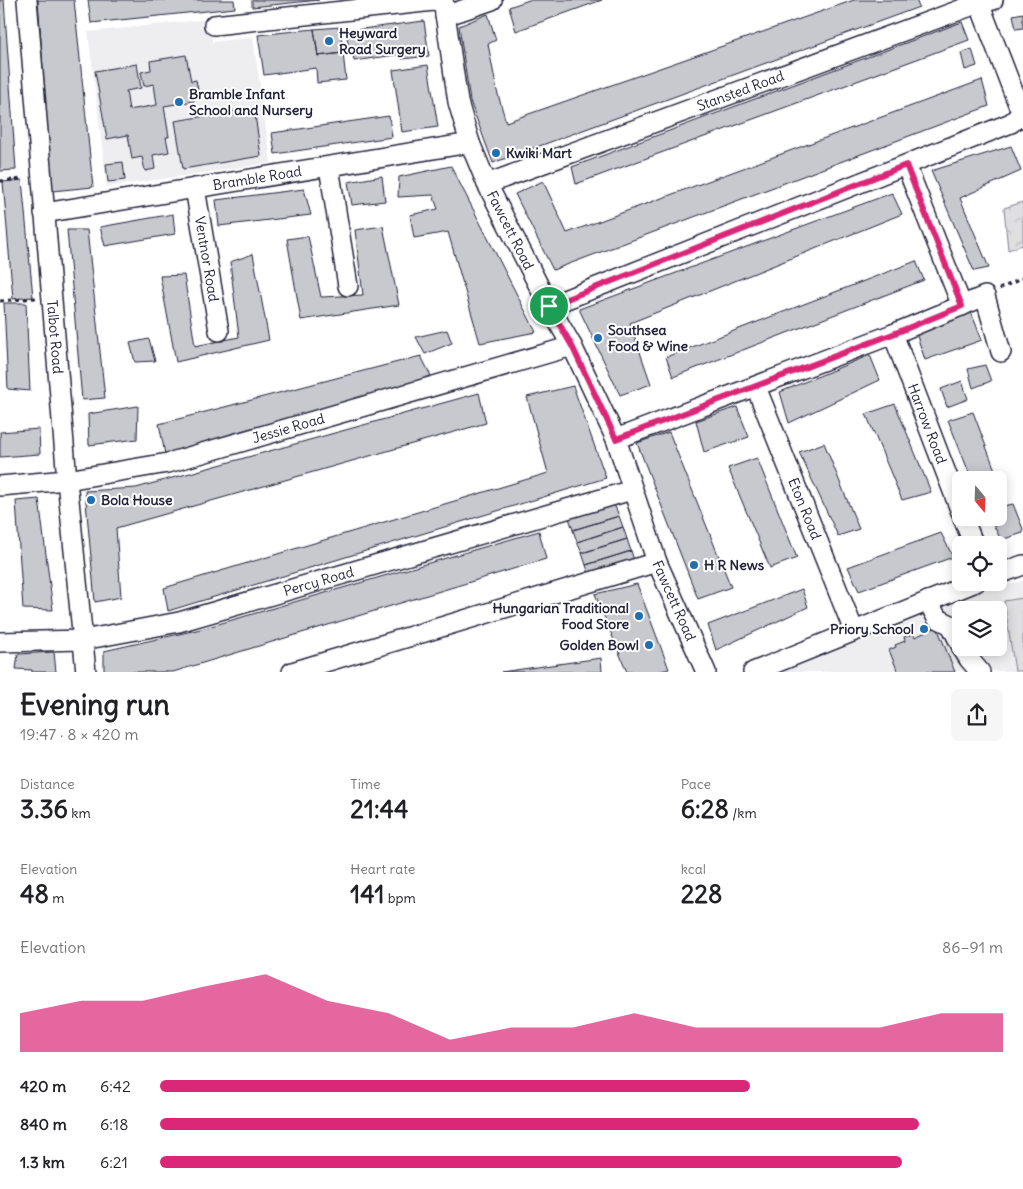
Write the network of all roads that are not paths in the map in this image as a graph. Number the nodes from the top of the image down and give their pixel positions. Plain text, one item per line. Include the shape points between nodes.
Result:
1 (27, 0) edge
2 (492, 0) edge
3 (986, 1) edge
4 (444, 5) edge
5 (214, 25) dead end
6 (1021, 117) edge
7 (470, 143) junction
8 (906, 165) junction
9 (329, 167) junction
10 (488, 184) junction
11 (195, 188) junction
12 (44, 213) junction
13 (348, 286) dead end
14 (549, 306) junction
15 (962, 306) junction
16 (219, 331) dead end
17 (893, 334) junction
18 (572, 346) junction
19 (1001, 352) dead end
20 (756, 387) junction
21 (616, 439) junction
22 (67, 480) junction
23 (0, 486) edge
24 (952, 488) edge
25 (632, 490) junction
26 (657, 562) junction
27 (1023, 566) edge
28 (1007, 571) edge
29 (953, 591) edge
30 (928, 601) junction
31 (952, 627) edge
32 (854, 631) junction
33 (83, 640) junction
34 (0, 642) edge
35 (967, 656) edge
36 (86, 672) edge
37 (292, 672) edge
38 (706, 672) edge
39 (753, 672) edge
40 (980, 672) edge

1 - 12 street, Talbot Road
2 - 4 street
3 - 6 street
3 - 10 street, Stansted Road
4 - 5 street
4 - 7 street, Fawcett Road via 458,102
6 - 8 street via 1011,124
7 - 9 street, Bramble Road
7 - 10 street, Fawcett Road
8 - 14 street
8 - 15 street
9 - 11 street, Bramble Road
9 - 13 street
10 - 14 street, Fawcett Road
11 - 12 street, Bramble Road
11 - 16 street, Ventnor Road
12 - 22 street, Talbot Road
14 - 18 street, Fawcett Road
15 - 17 street
15 - 19 street via 985,296
17 - 20 street
17 - 24 street, Harrow Road
18 - 21 street, Fawcett Road
18 - 22 street, Jessie Road via 168,463
20 - 21 street
20 - 32 street, Eton Road
21 - 25 street, Fawcett Road
22 - 23 street, Jessie Road
22 - 33 street, Talbot Road
25 - 26 street, Fawcett Road
25 - 33 street, Percy Road via 179,622
26 - 37 street
26 - 38 street, Fawcett Road
27 - 28 street
29 - 30 street
30 - 31 street via 937,618
30 - 32 street
32 - 39 street
33 - 34 street, Percy Road
33 - 36 street, Talbot Road
35 - 40 street

